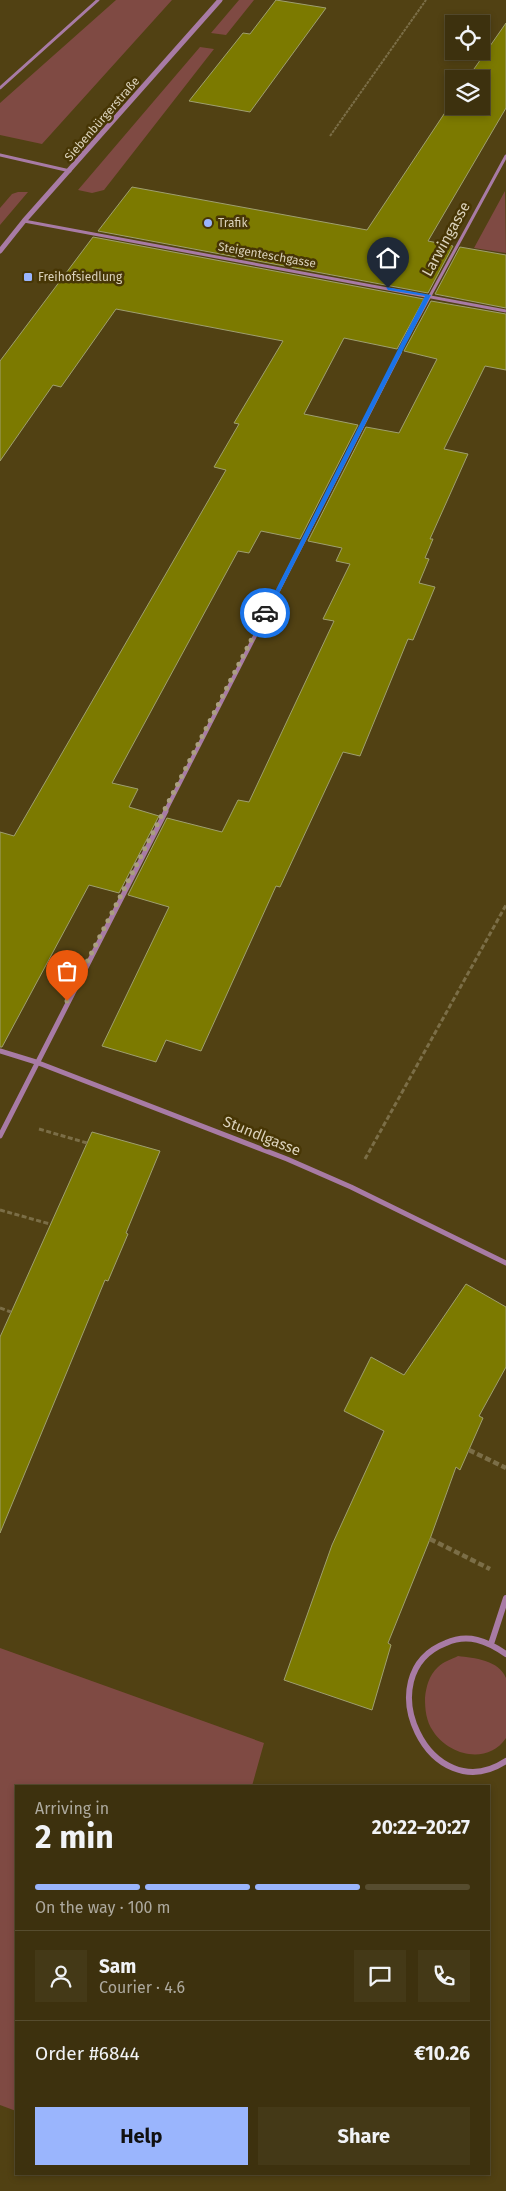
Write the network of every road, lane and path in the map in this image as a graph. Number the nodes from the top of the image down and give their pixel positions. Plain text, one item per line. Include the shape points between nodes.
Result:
1 (98, 0) edge
2 (220, 0) edge
3 (426, 0) edge
4 (0, 88) edge
5 (330, 136) dead end
6 (0, 155) edge
7 (506, 156) edge
8 (70, 171) junction
9 (24, 221) junction
10 (0, 251) edge
11 (428, 295) junction
12 (506, 311) edge
13 (506, 905) edge
14 (0, 1051) edge
15 (36, 1062) junction
16 (8, 1119) junction
17 (0, 1136) edge
18 (87, 1143) dead end
19 (351, 1186) junction
20 (0, 1210) edge
21 (50, 1224) dead end
22 (506, 1263) edge
23 (0, 1308) edge
24 (11, 1312) dead end
25 (469, 1450) dead end
26 (506, 1468) edge
27 (430, 1539) dead end
28 (498, 1573) dead end
29 (506, 1598) edge
30 (491, 1644) junction
31 (506, 1654) edge
32 (506, 1761) edge

1 - 4 street
2 - 8 street, Siebenbürgerstraße
3 - 5 path
6 - 8 street
7 - 11 street, Larwingasse
8 - 9 street, Siebenbürgerstraße
9 - 10 street, Siebenbürgerstraße
9 - 11 street, Steigenteschgasse
11 - 12 street, Steigenteschgasse
11 - 15 street, Larwingasse
13 - 19 path
14 - 15 street, Stundlgasse
15 - 16 street, Larwingasse
15 - 19 street, Stundlgasse
16 - 17 street, Larwingasse
16 - 18 path
19 - 22 street, Stundlgasse
20 - 21 path
23 - 24 path
25 - 26 path
27 - 28 path
29 - 30 street
30 - 31 street
30 - 32 street via 472,1638 452,1639 435,1646 421,1660 412,1676 408,1693 409,1712 424,1746 452,1768 485,1771

